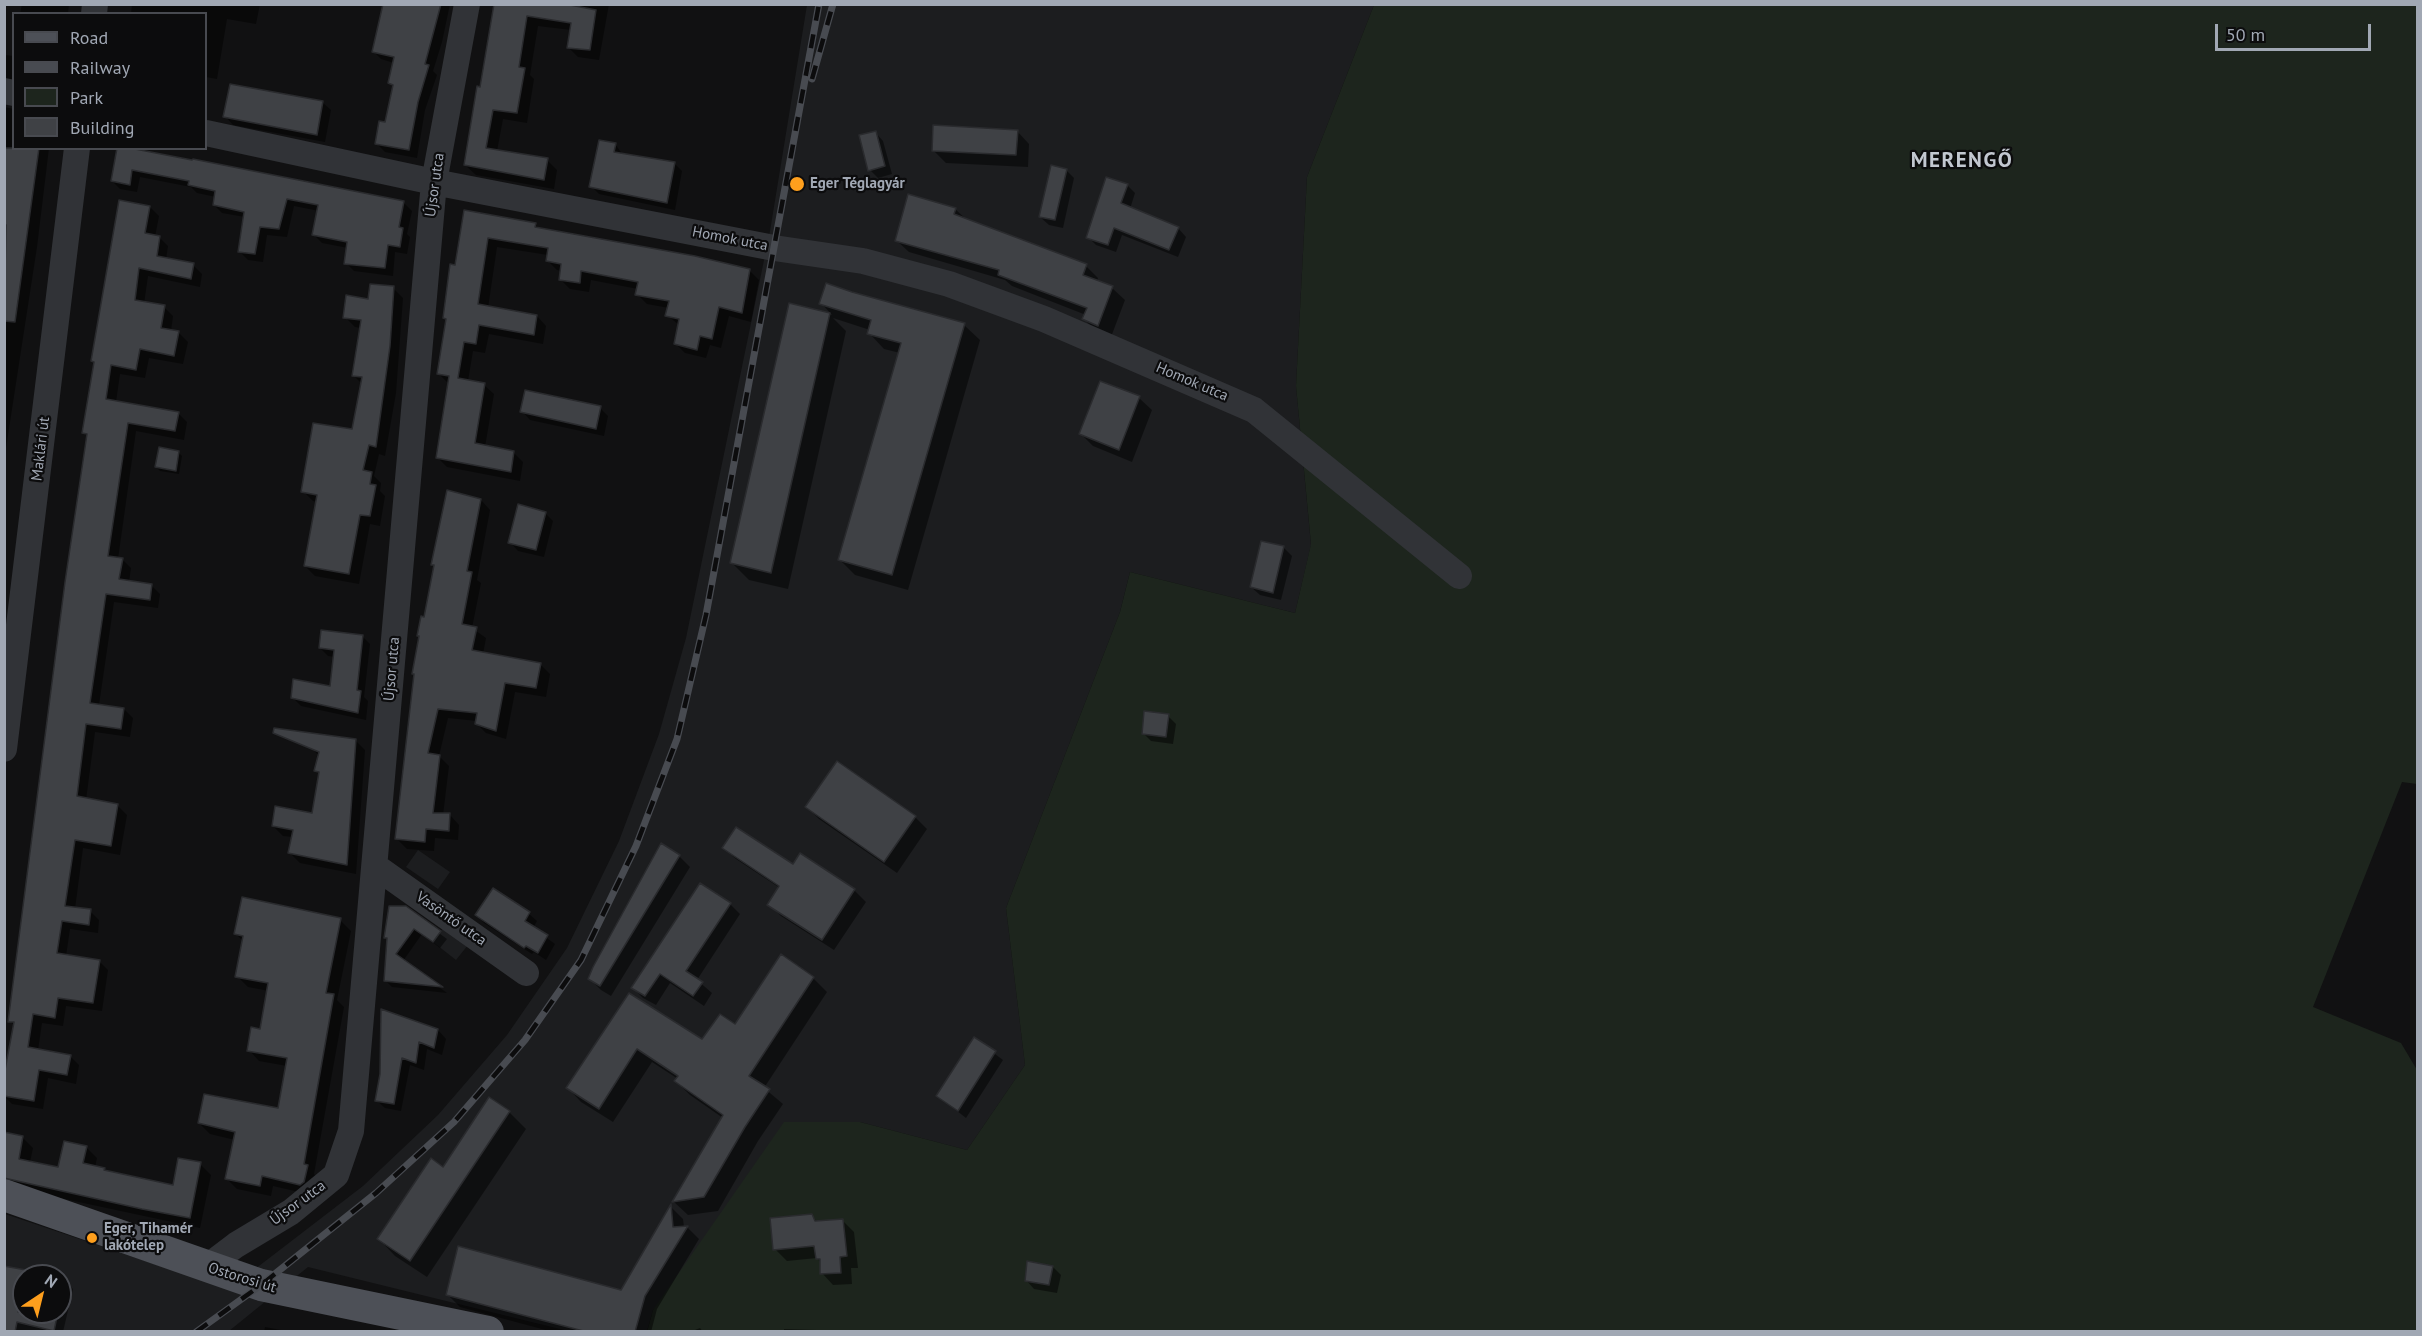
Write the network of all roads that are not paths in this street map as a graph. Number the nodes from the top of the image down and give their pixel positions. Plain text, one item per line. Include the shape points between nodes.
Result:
1 (467, 4) edge
2 (207, 133) edge
3 (77, 150) edge
4 (434, 182) junction
5 (1460, 576) dead end
6 (4, 749) edge
7 (375, 866) junction
8 (526, 973) dead end
9 (4, 1195) edge
10 (207, 1267) junction
11 (488, 1332) edge

1 - 4 street, Újsor utca
2 - 4 street, Homok utca
3 - 6 street, Maklári út
4 - 5 street, Homok utca via 774,248 863,261 949,284 1044,319 1254,411
4 - 7 street, Újsor utca
7 - 8 street, Vasöntő utca
7 - 10 street, Újsor utca via 351,1131 336,1175 291,1212
9 - 10 main road, Ostorosi út
10 - 11 main road, Ostorosi út via 261,1285

